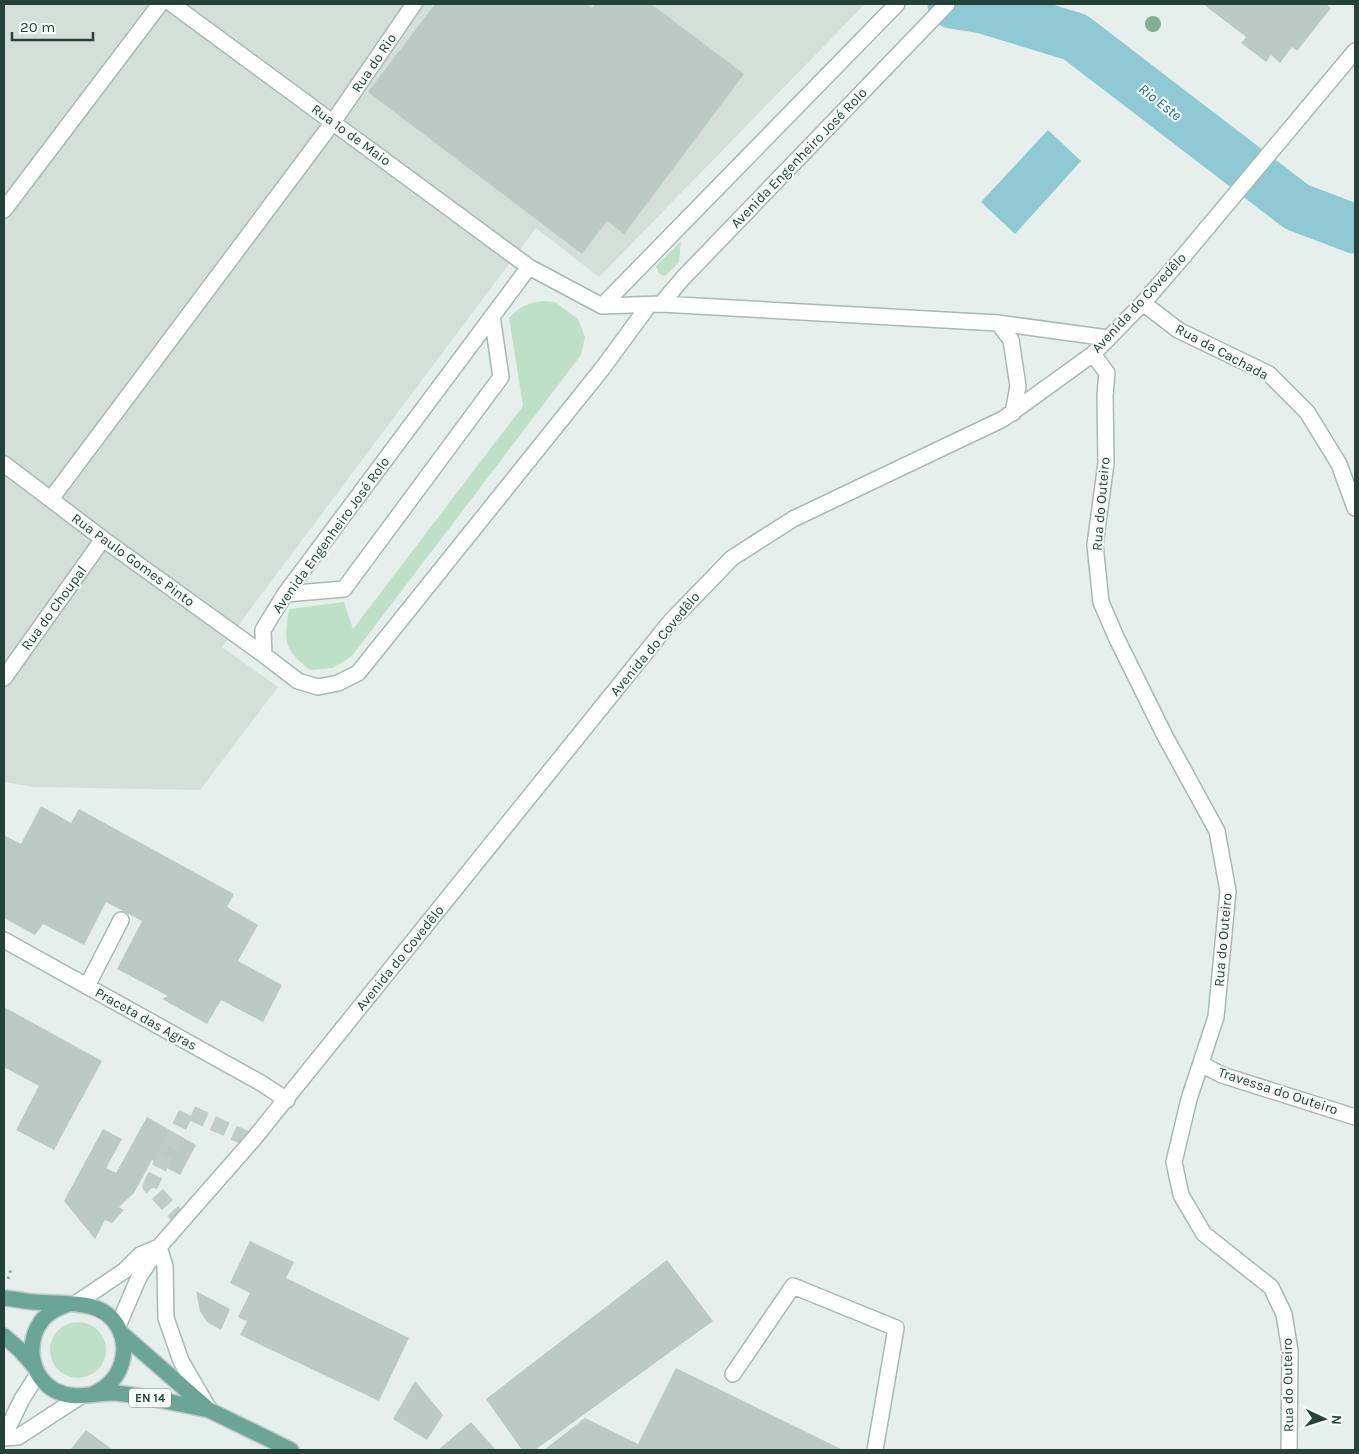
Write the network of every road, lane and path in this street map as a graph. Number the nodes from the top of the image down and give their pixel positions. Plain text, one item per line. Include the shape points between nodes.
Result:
1 (160, 4) edge
2 (172, 4) edge
3 (414, 4) edge
4 (897, 4) edge
5 (947, 4) edge
6 (1355, 51) edge
7 (333, 122) junction
8 (4, 210) edge
9 (529, 266) junction
10 (1143, 303) junction
11 (655, 305) junction
12 (602, 306) junction
13 (492, 316) junction
14 (998, 324) junction
15 (1108, 338) junction
16 (1093, 354) junction
17 (1013, 413) junction
18 (4, 464) edge
19 (51, 499) junction
20 (1355, 508) edge
21 (103, 539) junction
22 (285, 594) junction
23 (264, 654) junction
24 (4, 678) edge
25 (122, 920) dead end
26 (4, 940) edge
27 (87, 986) junction
28 (1201, 1064) junction
29 (287, 1100) junction
30 (1355, 1117) edge
31 (159, 1248) junction
32 (4, 1298) edge
33 (72, 1304) junction
34 (119, 1329) junction
35 (4, 1336) edge
36 (36, 1371) junction
37 (733, 1374) dead end
38 (85, 1396) junction
39 (209, 1410) junction
40 (4, 1437) edge
41 (291, 1450) edge
42 (875, 1450) edge
43 (1289, 1450) edge

1 - 8 street
2 - 7 street, Rua 1º de Maio
3 - 7 street, Rua do Rio
4 - 12 street
5 - 11 street, Avenida Engenheiro José Rolo
6 - 10 street, Avenida do Covedêlo
7 - 9 street, Rua 1º de Maio
7 - 19 street, Rua do Rio
9 - 12 street
9 - 13 street, Avenida Engenheiro José Rolo
10 - 15 street, Avenida do Covedêlo
10 - 20 street, Rua da Cachada via 1178,330 1269,374 1307,412 1339,464
11 - 12 street
11 - 14 street
11 - 23 street, Avenida Engenheiro José Rolo via 358,673 338,684 318,686 298,681
13 - 22 street, Avenida Engenheiro José Rolo
13 - 22 street via 501,378 344,589
14 - 15 street
14 - 17 street via 1011,340 1018,386
15 - 16 street, Avenida do Covedêlo
16 - 17 street, Avenida do Covedêlo
16 - 28 street, Rua do Outeiro via 1107,373 1106,463 1095,545 1101,602 1165,736 1217,831 1228,891 1216,1017
17 - 29 street, Avenida do Covedêlo via 792,519 732,558 671,621
18 - 19 street, Rua Paulo Gomes Pinto
19 - 21 street, Rua Paulo Gomes Pinto
21 - 23 street, Rua Paulo Gomes Pinto
21 - 24 street, Rua do Choupal
22 - 23 street, Avenida Engenheiro José Rolo via 263,630
25 - 27 street
26 - 27 street, Praceta das Agras
27 - 29 street, Praceta das Agras
28 - 30 street, Travessa do Outeiro via 1222,1075
28 - 43 street, Rua do Outeiro via 1174,1162 1179,1187 1204,1234 1271,1288 1284,1314 1290,1351
29 - 31 street, Avenida do Covedêlo
31 - 33 street via 140,1255 124,1271
31 - 34 street, Avenida do Covedêlo via 140,1277
31 - 39 street via 165,1266 166,1318 181,1361
32 - 33 main road, EN 14
33 - 34 main road, EN 14 via 95,1306 107,1314
33 - 36 main road via 55,1310 36,1330 32,1343
34 - 38 main road, EN 14 via 124,1350 116,1376 107,1386
34 - 39 main road, EN 14
35 - 36 main road, EN 14
36 - 38 main road, EN 14 via 55,1390 67,1395
36 - 40 street
37 - 42 street via 793,1286 896,1328
38 - 39 main road, EN 14 via 113,1393 142,1396
38 - 40 street via 18,1437
39 - 41 main road, EN 14

